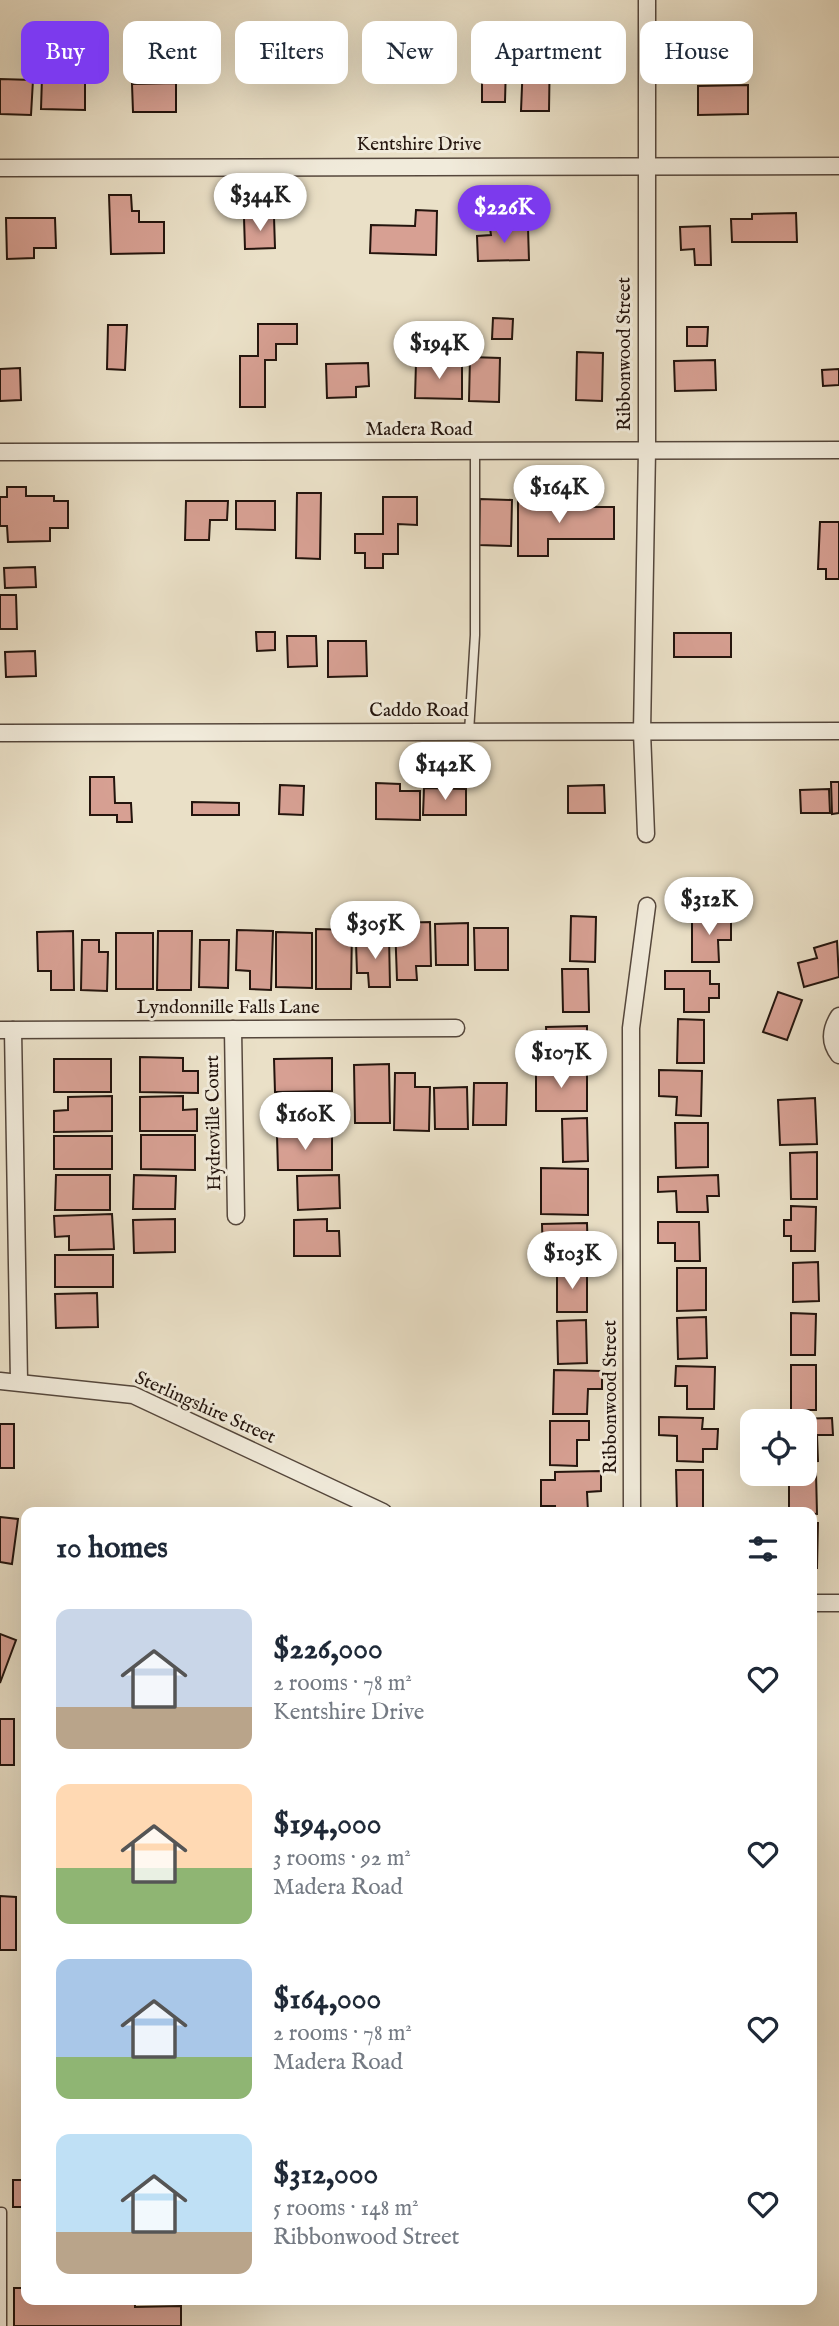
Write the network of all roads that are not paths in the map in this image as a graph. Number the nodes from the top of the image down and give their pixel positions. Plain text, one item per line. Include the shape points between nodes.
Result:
1 (647, 0) edge
2 (645, 165) junction
3 (839, 166) edge
4 (0, 168) edge
5 (647, 450) junction
6 (839, 450) edge
7 (475, 451) junction
8 (0, 452) edge
9 (839, 731) edge
10 (469, 732) junction
11 (642, 732) junction
12 (0, 733) edge
13 (646, 834) dead end
14 (647, 906) dead end
15 (839, 1016) edge
16 (456, 1028) dead end
17 (233, 1029) junction
18 (6, 1030) edge
19 (839, 1055) edge
20 (236, 1216) dead end
21 (0, 1381) edge
22 (19, 1381) junction
23 (372, 1507) edge
24 (632, 1507) edge
25 (817, 1603) edge
26 (839, 1603) edge
27 (0, 2212) edge
28 (1, 2263) edge
29 (1, 2315) edge
30 (2, 2326) edge

1 - 2 street, Ribbonwood Street
2 - 3 street, Kentshire Drive
2 - 4 street, Kentshire Drive
2 - 5 street, Ribbonwood Street
5 - 6 street, Madera Road
5 - 7 street, Madera Road
5 - 11 street, Ribbonwood Street
7 - 8 street, Madera Road
7 - 10 lane via 475,635
9 - 11 street, Caddo Road
10 - 11 street, Caddo Road
10 - 12 street, Caddo Road
11 - 13 street, Ribbonwood Street
14 - 24 street, Ribbonwood Street via 631,1028
15 - 19 street via 831,1037
16 - 17 street, Lyndonnille Falls Lane
17 - 18 street, Lyndonnille Falls Lane
17 - 20 street, Hydroville Court
18 - 22 street
21 - 22 street, Sterlingshire Street
22 - 23 street, Sterlingshire Street via 133,1395
25 - 26 street
27 - 28 lane
28 - 29 lane
29 - 30 lane

